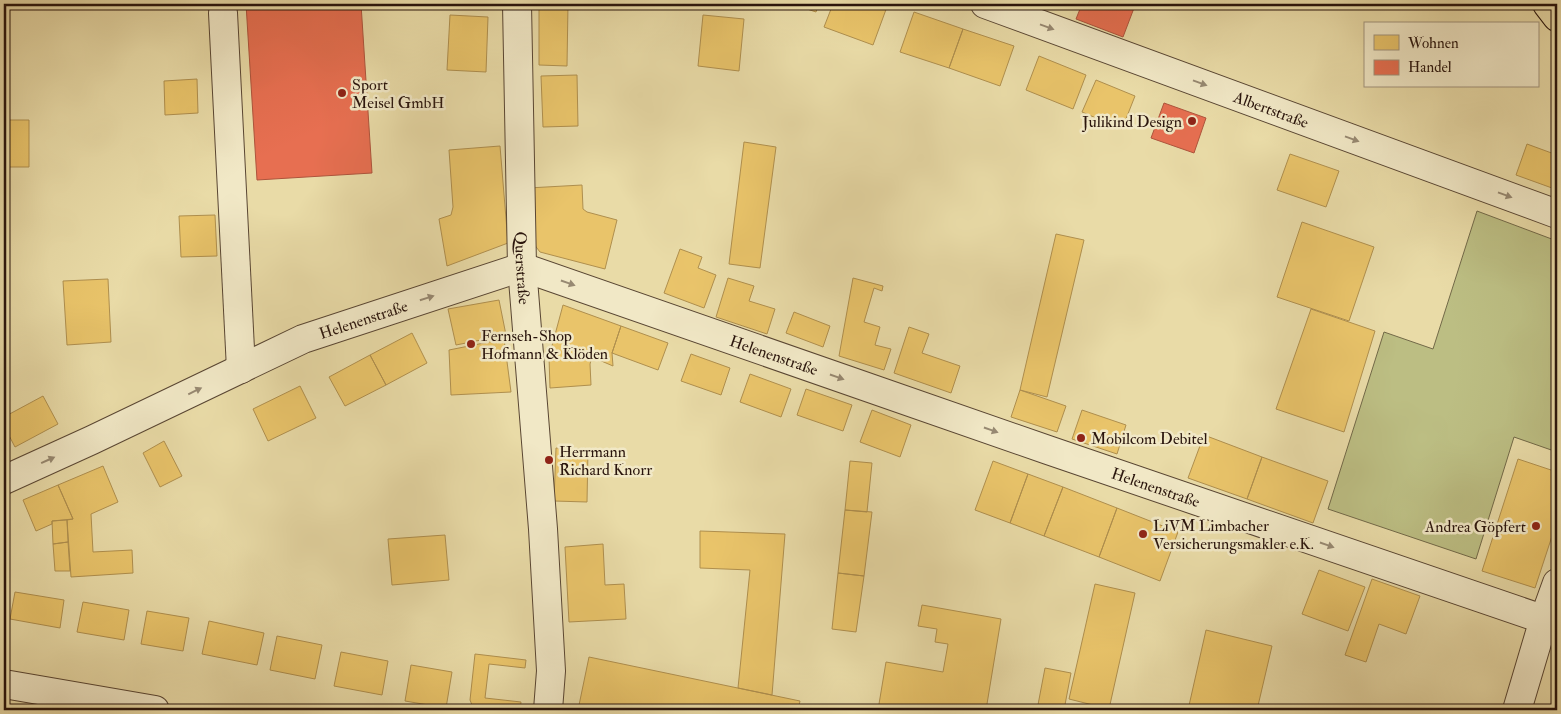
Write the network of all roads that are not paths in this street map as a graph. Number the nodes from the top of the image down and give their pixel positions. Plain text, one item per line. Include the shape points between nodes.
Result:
1 (517, 4) edge
2 (985, 4) edge
3 (1547, 4) edge
4 (223, 14) dead end
5 (1557, 17) edge
6 (1557, 214) edge
7 (522, 266) junction
8 (241, 369) junction
9 (4, 480) edge
10 (1557, 582) edge
11 (1551, 622) edge
12 (4, 684) edge
13 (155, 710) edge
14 (548, 710) edge
15 (1517, 710) edge

1 - 7 street, Querstraße
2 -> 6 street, Albertstraße
3 - 5 main road
4 - 8 street
8 -> 7 street, Helenenstraße via 303,339
7 -> 11 street, Helenenstraße
7 - 14 street, Querstraße via 551,671
9 -> 8 street, Helenenstraße
10 - 11 street
11 - 15 street
12 - 13 street

